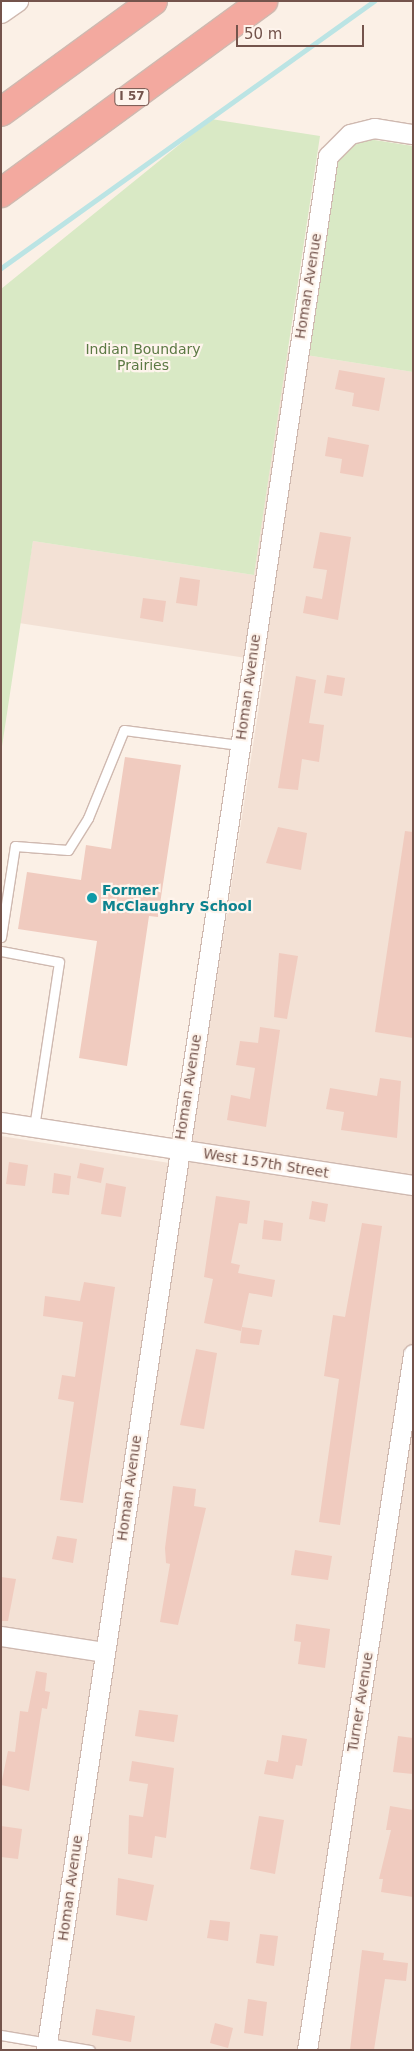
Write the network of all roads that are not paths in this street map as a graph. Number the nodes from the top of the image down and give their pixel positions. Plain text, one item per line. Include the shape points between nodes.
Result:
1 (18, 1) edge
2 (152, 1) edge
3 (263, 1) edge
4 (1, 13) edge
5 (1, 112) edge
6 (413, 134) edge
7 (1, 193) edge
8 (239, 746) junction
9 (1, 936) edge
10 (1, 951) edge
11 (1, 1122) edge
12 (34, 1127) junction
13 (179, 1150) junction
14 (413, 1186) edge
15 (413, 1354) edge
16 (1, 1636) edge
17 (104, 1652) junction
18 (1, 2036) edge
19 (46, 2046) edge
20 (90, 2050) edge
21 (307, 2050) edge

1 - 4 street
2 - 5 highway
3 - 7 highway, I 57
6 - 8 street, Homan Avenue via 374,128 350,134 328,156
8 - 9 lane via 124,730 88,818 68,850 15,846
8 - 13 street, Homan Avenue
10 - 12 lane via 59,962
11 - 12 street, West 157th Street
12 - 13 street, West 157th Street
13 - 14 street, West 157th Street
13 - 17 street, Homan Avenue
15 - 21 street, Turner Avenue
16 - 17 street
17 - 19 street, Homan Avenue
18 - 19 lane
19 - 20 lane

